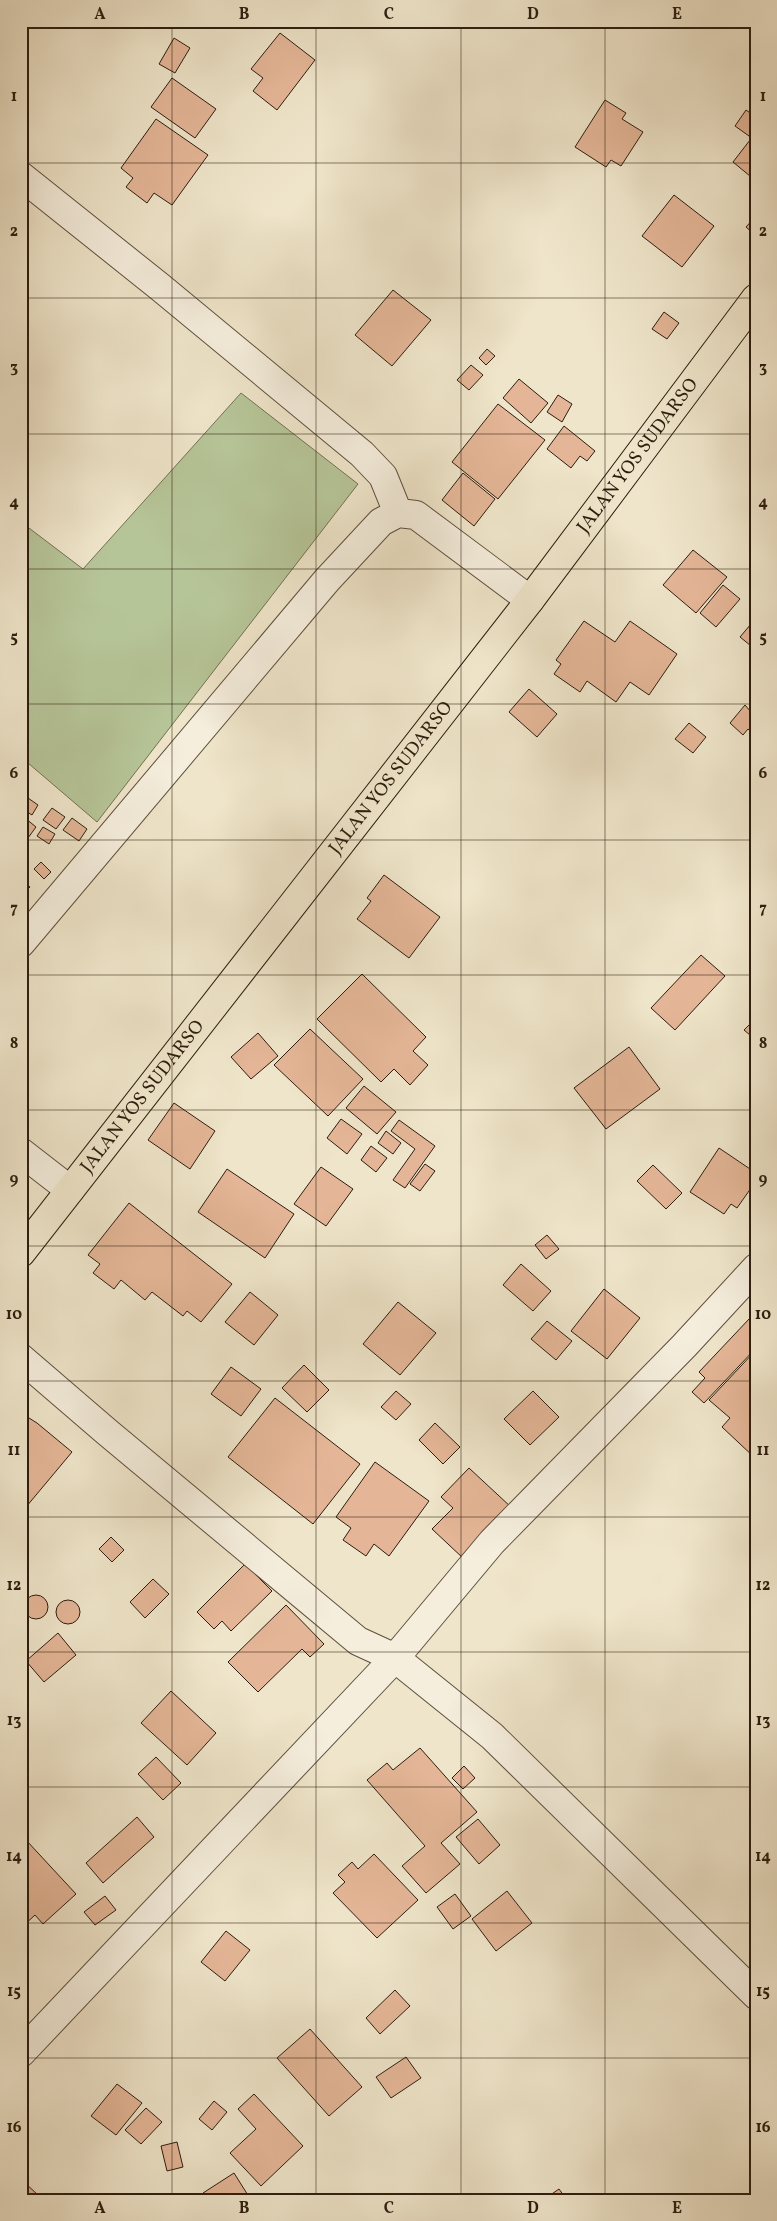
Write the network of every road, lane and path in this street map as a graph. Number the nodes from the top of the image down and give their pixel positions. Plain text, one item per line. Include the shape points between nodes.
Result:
1 (21, 176) edge
2 (756, 298) edge
3 (398, 513) junction
4 (530, 600) junction
5 (21, 943) edge
6 (21, 1152) edge
7 (70, 1190) junction
8 (21, 1253) edge
9 (756, 1268) edge
10 (21, 1358) edge
11 (395, 1658) junction
12 (756, 1996) edge
13 (21, 2052) edge

1 - 3 street via 362,454 383,476
2 - 4 main road, JALAN YOS SUDARSO
3 - 4 street via 416,515
3 - 5 street via 381,522 327,580
4 - 7 main road, JALAN YOS SUDARSO
6 - 7 street
7 - 8 main road, JALAN YOS SUDARSO
9 - 11 street via 492,1542
10 - 11 street via 358,1641
11 - 12 street via 492,1736
11 - 13 street

